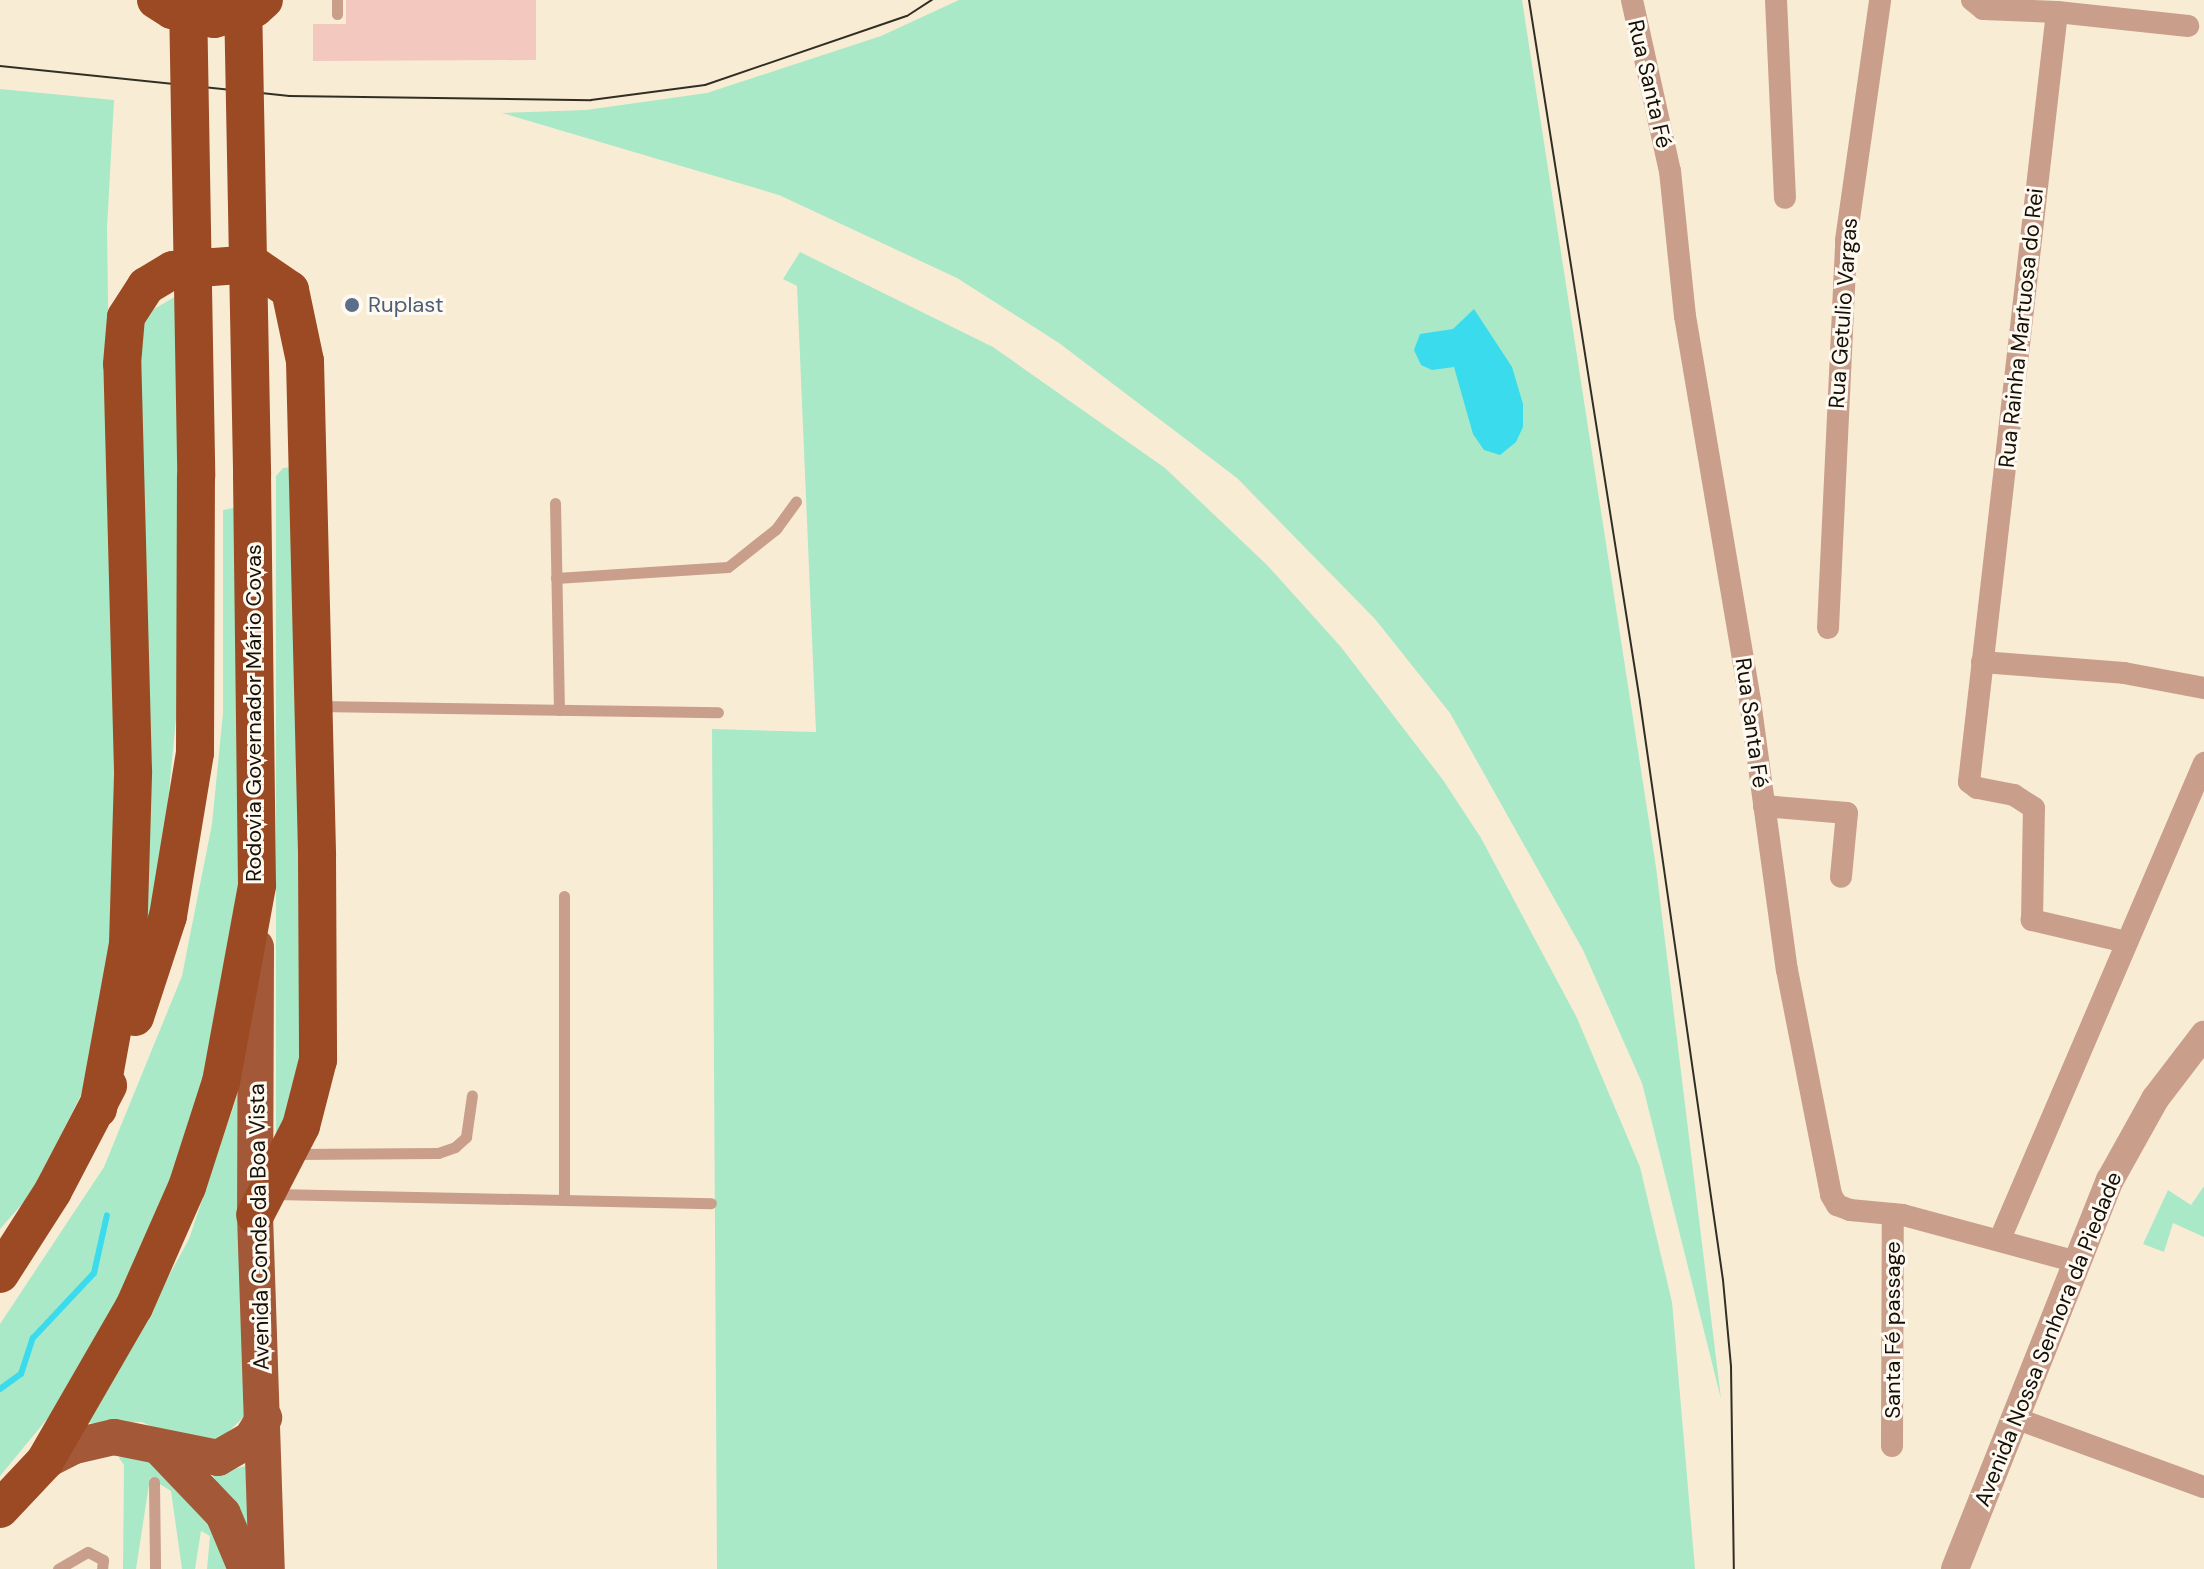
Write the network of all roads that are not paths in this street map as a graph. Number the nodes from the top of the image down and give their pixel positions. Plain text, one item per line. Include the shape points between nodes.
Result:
1 (156, 0) edge
2 (188, 0) edge
3 (243, 0) edge
4 (264, 0) edge
5 (337, 0) edge
6 (1632, 0) edge
7 (1776, 0) edge
8 (1880, 0) edge
9 (1972, 0) edge
10 (2122, 8) edge
11 (2057, 12) junction
12 (337, 14) dead end
13 (2188, 26) dead end
14 (1785, 198) dead end
15 (796, 501) dead end
16 (555, 503) dead end
17 (556, 578) junction
18 (1828, 628) dead end
19 (1982, 662) junction
20 (2204, 688) edge
21 (313, 706) junction
22 (559, 710) junction
23 (718, 712) dead end
24 (2204, 763) edge
25 (1764, 806) junction
26 (1841, 877) dead end
27 (257, 885) junction
28 (564, 896) dead end
29 (2126, 942) junction
30 (2204, 1035) edge
31 (472, 1095) dead end
32 (98, 1109) junction
33 (288, 1155) junction
34 (564, 1200) junction
35 (711, 1203) dead end
36 (261, 1204) junction
37 (1893, 1214) junction
38 (2000, 1239) junction
39 (2074, 1261) junction
40 (0, 1274) edge
41 (264, 1418) junction
42 (2015, 1418) junction
43 (151, 1442) junction
44 (1892, 1446) dead end
45 (45, 1461) junction
46 (154, 1482) dead end
47 (2204, 1487) edge
48 (0, 1509) edge
49 (58, 1569) edge
50 (102, 1569) edge
51 (155, 1569) edge
52 (246, 1569) edge
53 (267, 1569) edge
54 (1955, 1569) edge

1 - 4 highway via 172,10 214,19 255,8
2 - 32 highway, bridge via 196,476 191,786 159,952
3 - 27 highway, Rodovia Governador Mário Covas, bridge
5 - 12 lane
6 - 25 street, Rua Santa Fé via 1670,171 1685,316
7 - 14 street
8 - 18 street, Rua Getulio Vargas via 1846,240
9 - 11 street via 1983,9
10 - 11 street
10 - 13 street
11 - 19 street, Rua Rainha Martuosa do Rei
15 - 17 lane via 776,529 728,567
16 - 17 lane
17 - 22 lane
19 - 20 street via 2124,673
19 - 29 street, Rua Rainha Martuosa do Rei via 1970,775 1977,788 2014,795 2034,808 2032,920
21 - 22 lane
21 - 32 highway via 305,361 296,305 280,278 252,264 173,270 146,286 126,317 122,364 133,771 128,944
21 - 33 highway via 318,1060
22 - 23 lane
24 - 29 street
25 - 26 street via 1847,813
25 - 37 street, Rua Santa Fé via 1787,970 1831,1195 1837,1205 1850,1210
27 - 36 main road, Avenida Conde da Boa Vista
27 - 45 highway, Rodovia Governador Mário Covas via 221,1082 187,1187 134,1307
28 - 34 lane
29 - 38 street
30 - 39 street, Avenida Nossa Senhora da Piedade via 2129,1142
31 - 33 lane via 466,1137 438,1153
32 - 40 highway
33 - 36 highway
34 - 35 lane
34 - 36 lane
36 - 41 main road, Avenida Conde da Boa Vista
37 - 38 street, Rua Santa Fé
37 - 44 street, Santa Fé passage
38 - 39 street, Rua Santa Fé
39 - 42 street, Avenida Nossa Senhora da Piedade
41 - 43 main road via 251,1439 218,1458
41 - 53 main road, Avenida Conde da Boa Vista
42 - 47 street
42 - 54 street, Avenida Nossa Senhora da Piedade
43 - 45 main road via 101,1438
43 - 52 main road via 223,1514
45 - 48 highway, Rodovia Governador Mário Covas
46 - 51 lane
49 - 50 lane via 88,1552 103,1560

